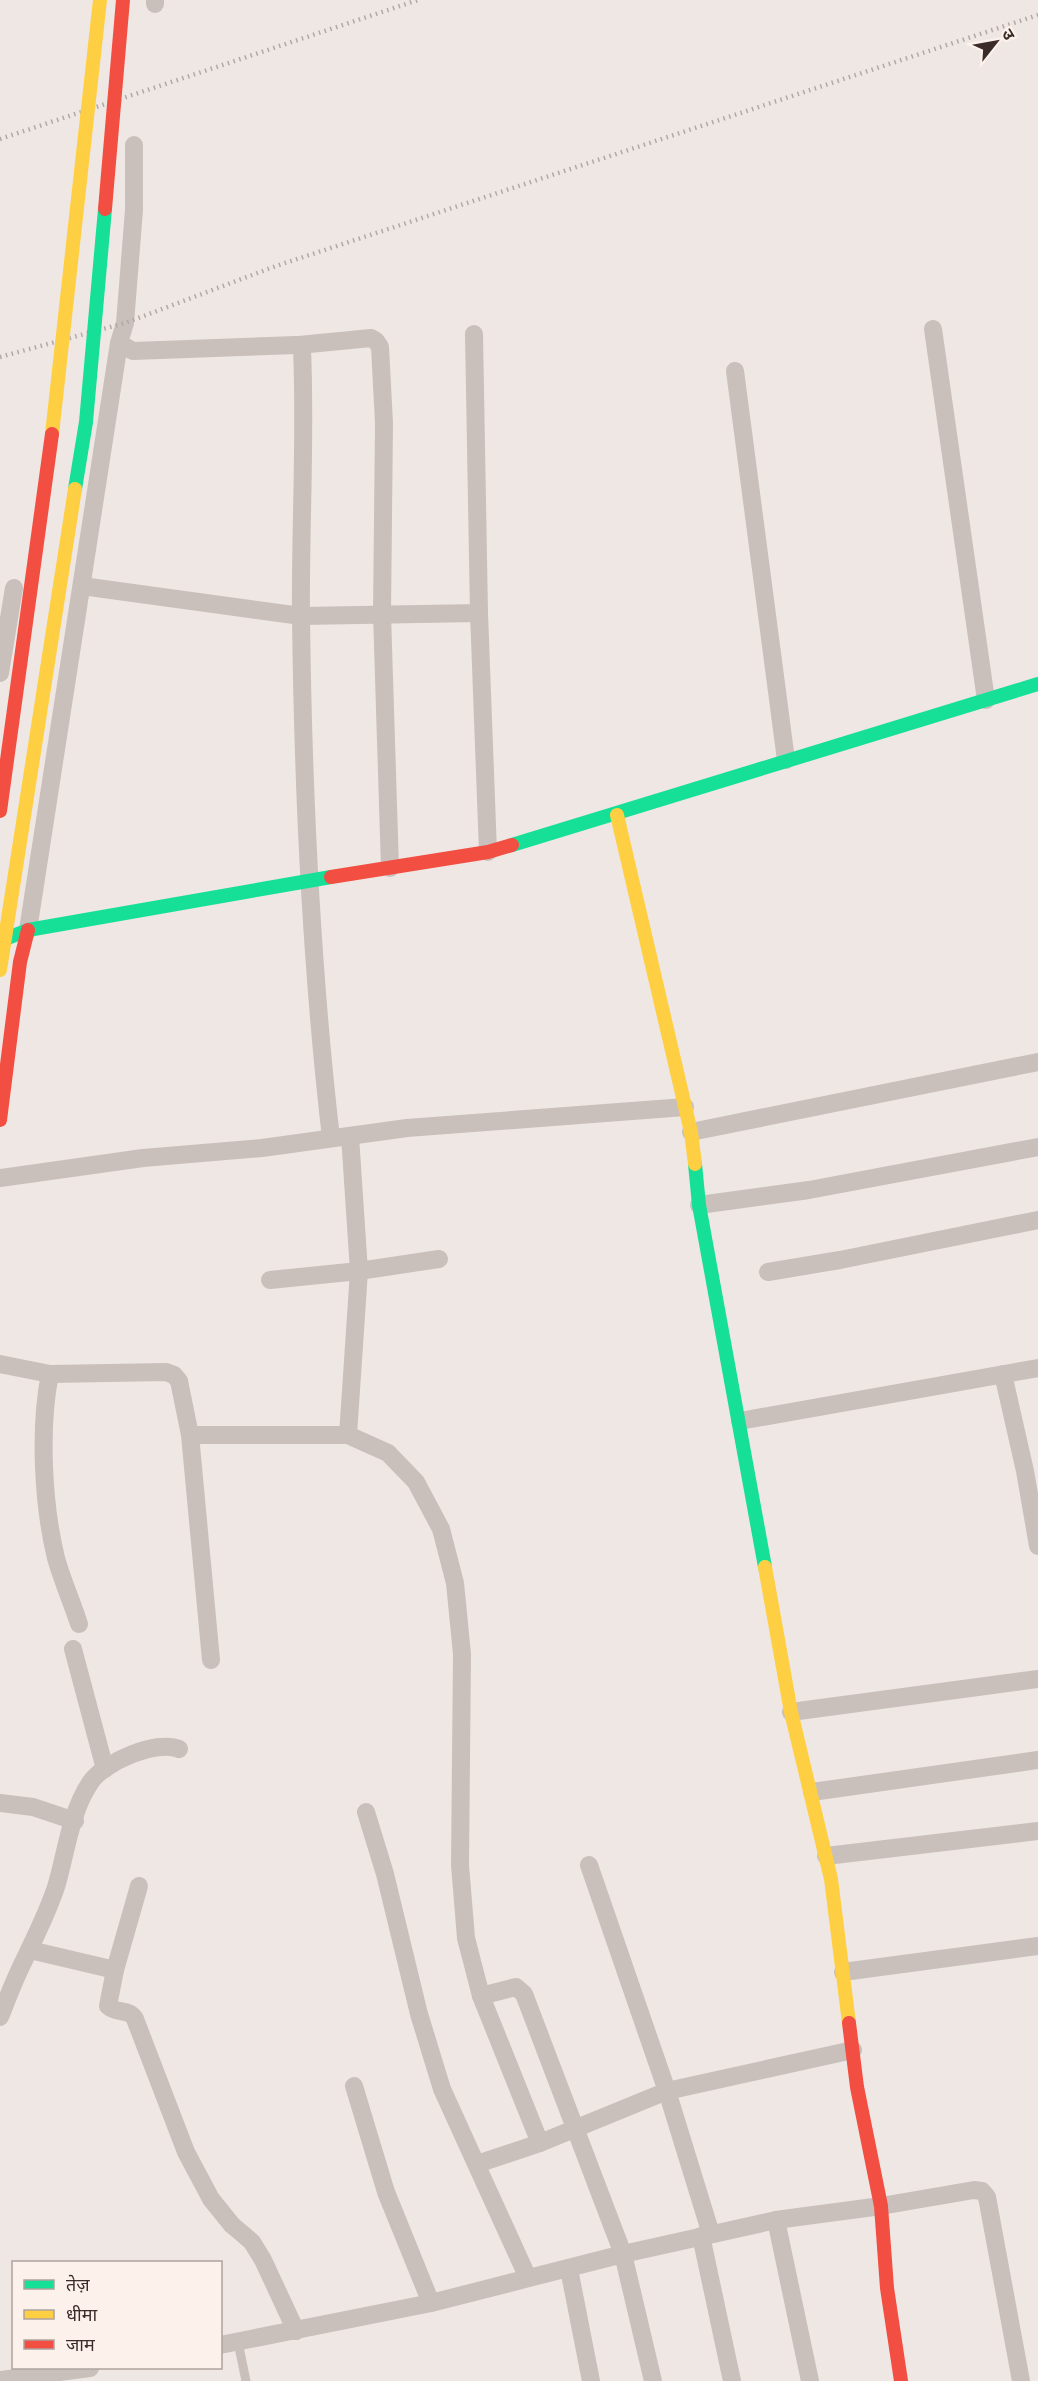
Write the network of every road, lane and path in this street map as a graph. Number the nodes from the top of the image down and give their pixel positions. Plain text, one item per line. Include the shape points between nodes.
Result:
1 (100, 0) edge
2 (123, 0) edge
3 (134, 145) dead end
4 (933, 329) dead end
5 (474, 334) dead end
6 (119, 343) junction
7 (299, 345) junction
8 (735, 371) dead end
9 (82, 586) junction
10 (14, 588) dead end
11 (479, 613) junction
12 (382, 614) junction
13 (301, 616) junction
14 (0, 673) edge
15 (1038, 684) edge
16 (986, 700) junction
17 (786, 760) junction
18 (0, 811) edge
19 (617, 815) junction
20 (488, 852) junction
21 (390, 867) junction
22 (308, 881) junction
23 (28, 930) junction
24 (0, 941) edge
25 (0, 970) edge
26 (1038, 1062) edge
27 (685, 1107) junction
28 (0, 1120) edge
29 (691, 1132) junction
30 (350, 1136) junction
31 (331, 1138) junction
32 (1038, 1147) edge
33 (0, 1178) edge
34 (699, 1205) junction
35 (1038, 1220) edge
36 (439, 1259) dead end
37 (359, 1271) junction
38 (768, 1272) dead end
39 (270, 1280) dead end
40 (0, 1364) edge
41 (1038, 1368) edge
42 (50, 1374) junction
43 (1003, 1374) junction
44 (740, 1421) junction
45 (190, 1435) junction
46 (348, 1435) junction
47 (1032, 1469) edge
48 (1038, 1546) edge
49 (79, 1624) dead end
50 (73, 1649) dead end
51 (211, 1660) dead end
52 (1038, 1679) edge
53 (791, 1712) junction
54 (179, 1749) dead end
55 (1038, 1760) edge
56 (105, 1769) junction
57 (812, 1792) junction
58 (0, 1803) edge
59 (366, 1812) dead end
60 (75, 1821) junction
61 (1038, 1832) edge
62 (826, 1856) junction
63 (589, 1865) dead end
64 (139, 1886) dead end
65 (1038, 1946) edge
66 (30, 1950) junction
67 (115, 1970) junction
68 (843, 1972) junction
69 (481, 1996) junction
70 (0, 2017) edge
71 (853, 2050) junction
72 (354, 2086) dead end
73 (667, 2091) junction
74 (574, 2128) junction
75 (540, 2143) junction
76 (477, 2164) junction
77 (881, 2206) junction
78 (776, 2220) junction
79 (706, 2235) junction
80 (623, 2254) junction
81 (569, 2269) junction
82 (528, 2278) junction
83 (431, 2302) junction
84 (296, 2331) junction
85 (229, 2344) edge
86 (76, 2369) edge
87 (0, 2380) edge
88 (246, 2381) edge
89 (591, 2381) edge
90 (653, 2381) edge
91 (732, 2381) edge
92 (810, 2381) edge
93 (901, 2381) edge
94 (1021, 2381) edge

1 - 18 main road, bridge via 75,250 26,642
2 - 25 main road, bridge via 86,422
3 - 6 street via 134,210 125,323
4 - 16 street
5 - 11 street
6 - 7 street via 133,351
6 - 9 street
7 - 12 street via 370,338 380,347 384,423
7 - 13 street via 303,380
8 - 17 street
9 - 13 street
9 - 23 street
10 - 14 street
11 - 12 street
11 - 20 street
12 - 13 street
12 - 21 street
13 - 22 street
15 - 16 main road
16 - 17 main road
17 - 19 main road
19 - 20 main road
19 - 27 main road
20 - 21 main road
21 - 22 main road
22 - 23 main road
22 - 31 street
23 - 24 main road
23 - 28 main road via 20,963
26 - 29 street
27 - 29 main road
27 - 30 street via 407,1128
29 - 34 main road
30 - 31 street
30 - 37 street
31 - 33 street
32 - 34 street via 809,1190
34 - 44 main road
35 - 38 street
36 - 37 street
37 - 39 street
37 - 46 street
40 - 42 street
41 - 43 street
42 - 45 street via 174,1375 182,1390
42 - 49 street via 45,1408 46,1502 56,1558
43 - 44 street
43 - 47 street
44 - 53 main road
45 - 46 street
45 - 51 street
46 - 69 street via 388,1453 416,1482 441,1529 455,1583 462,1654 460,1865 466,1938
47 - 48 street
50 - 56 street
52 - 53 street
53 - 57 main road
54 - 56 street via 164,1745 148,1748
55 - 57 street
56 - 60 street via 91,1780
57 - 62 main road
58 - 60 street via 33,1807
59 - 76 street via 442,2089
60 - 66 street via 56,1887
61 - 62 street
62 - 68 main road
63 - 73 street
64 - 67 street
65 - 68 street
66 - 67 street
66 - 70 street
67 - 84 street via 108,2006 135,2019 186,2152 212,2199 232,2225 252,2242
68 - 71 main road
69 - 74 street via 509,1988 521,1989
69 - 75 street
71 - 73 street
71 - 77 main road
72 - 83 street via 386,2192
73 - 74 street
73 - 79 street
74 - 75 street
74 - 80 street
75 - 76 street
76 - 82 street
77 - 78 street
77 - 93 main road via 886,2288
77 - 94 street via 974,2190 987,2197
78 - 79 street
78 - 92 street
79 - 80 street
79 - 91 street
80 - 81 street
80 - 90 street
81 - 82 street
81 - 89 street
82 - 83 street
83 - 84 street
84 - 85 street
85 - 88 lane
86 - 87 street

